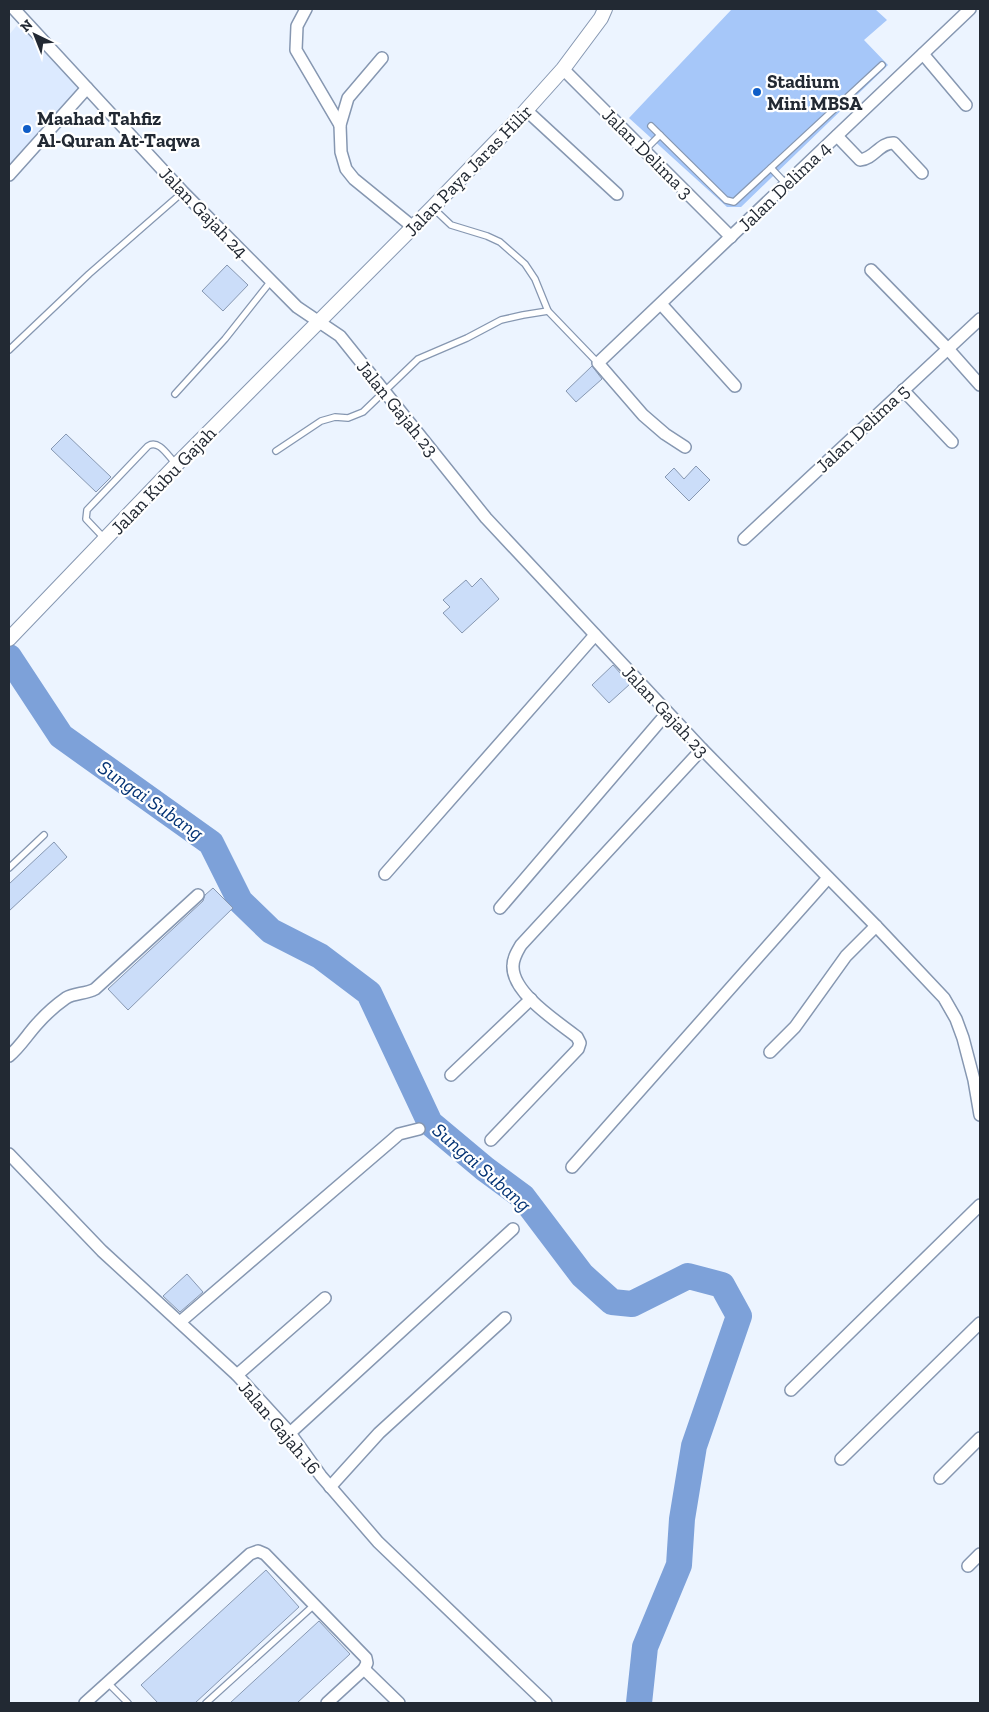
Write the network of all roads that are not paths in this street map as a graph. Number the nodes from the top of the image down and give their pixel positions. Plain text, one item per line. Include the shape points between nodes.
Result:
1 (306, 9) edge
2 (605, 9) edge
3 (970, 9) edge
4 (14, 14) edge
5 (923, 54) junction
6 (382, 58) dead end
7 (882, 64) dead end
8 (563, 69) junction
9 (87, 88) junction
10 (966, 105) dead end
11 (526, 110) junction
12 (340, 125) junction
13 (652, 126) dead end
14 (660, 135) junction
15 (836, 136) junction
16 (645, 150) junction
17 (772, 168) junction
18 (922, 173) dead end
19 (9, 175) edge
20 (786, 184) junction
21 (183, 192) junction
22 (616, 194) dead end
23 (433, 208) junction
24 (413, 227) junction
25 (731, 237) junction
26 (871, 270) dead end
27 (271, 281) junction
28 (661, 304) junction
29 (548, 311) junction
30 (980, 319) edge
31 (319, 322) junction
32 (948, 349) junction
33 (9, 350) edge
34 (598, 363) junction
35 (980, 385) edge
36 (734, 386) dead end
37 (903, 390) junction
38 (384, 392) junction
39 (175, 394) dead end
40 (952, 442) dead end
41 (684, 447) dead end
42 (276, 451) dead end
43 (176, 464) junction
44 (744, 538) dead end
45 (106, 539) junction
46 (13, 635) edge
47 (595, 635) junction
48 (667, 712) junction
49 (702, 749) junction
50 (44, 835) dead end
51 (9, 868) edge
52 (385, 874) dead end
53 (828, 878) junction
54 (198, 895) dead end
55 (500, 908) dead end
56 (876, 926) junction
57 (531, 999) junction
58 (770, 1052) dead end
59 (9, 1056) edge
60 (451, 1075) dead end
61 (980, 1116) edge
62 (419, 1128) dead end
63 (491, 1140) dead end
64 (9, 1154) edge
65 (572, 1167) dead end
66 (980, 1205) edge
67 (513, 1229) dead end
68 (325, 1298) dead end
69 (506, 1318) dead end
70 (180, 1322) junction
71 (980, 1323) edge
72 (236, 1375) junction
73 (791, 1390) dead end
74 (290, 1433) junction
75 (980, 1438) edge
76 (840, 1459) dead end
77 (940, 1478) dead end
78 (330, 1487) junction
79 (980, 1554) edge
80 (968, 1566) dead end
81 (313, 1606) junction
82 (364, 1669) junction
83 (107, 1682) junction
84 (85, 1703) edge
85 (128, 1703) edge
86 (206, 1703) edge
87 (327, 1703) edge
88 (399, 1703) edge
89 (546, 1703) edge

1 - 12 street via 297,26 296,50
2 - 8 street, Jalan Paya Jaras Hilir
3 - 5 street, Jalan Delima 4
4 - 9 street, Jalan Gajah 24
5 - 10 street
5 - 15 street, Jalan Delima 4
6 - 12 street via 348,98
7 - 17 lane
8 - 11 street, Jalan Paya Jaras Hilir
8 - 16 street, Jalan Delima 3
9 - 19 street
9 - 21 street, Jalan Gajah 24
11 - 22 street
11 - 23 street, Jalan Paya Jaras Hilir
12 - 24 street via 341,152 346,169
13 - 14 lane
14 - 16 lane
14 - 17 lane via 729,202 738,200
15 - 18 street via 860,160 868,158 886,143 894,143
15 - 20 street, Jalan Delima 4
16 - 25 street, Jalan Delima 3
17 - 20 lane
20 - 25 street, Jalan Delima 4
21 - 27 street, Jalan Gajah 24
21 - 33 lane
23 - 24 street, Jalan Paya Jaras Hilir
23 - 29 lane via 451,224 487,236 514,253 536,279
24 - 31 street, Jalan Paya Jaras Hilir
25 - 28 street, Jalan Delima 4
26 - 32 street
27 - 31 street, Jalan Gajah 24 via 297,307
27 - 39 lane via 226,339
28 - 34 street, Jalan Delima 4
28 - 36 street
29 - 34 lane
29 - 38 lane via 501,320 418,359
30 - 32 street, Jalan Delima 5
31 - 38 street, Jalan Gajah 23 via 340,336
31 - 43 street, Jalan Kubu Gajah
32 - 35 street
32 - 37 street, Jalan Delima 5
34 - 41 street via 643,415
37 - 40 street
37 - 44 street, Jalan Delima 5
38 - 42 lane via 363,412 348,418 321,421
38 - 47 street, Jalan Gajah 23 via 486,518
43 - 45 street, Jalan Kubu Gajah
43 - 45 lane via 157,444 152,444 87,510 86,520
45 - 46 street, Jalan Kubu Gajah
47 - 48 street, Jalan Gajah 23
47 - 52 street
48 - 49 street, Jalan Gajah 23
48 - 55 street
49 - 53 street, Jalan Gajah 23
49 - 57 street via 514,955 512,968 516,980
50 - 51 lane
53 - 56 street, Jalan Gajah 23
53 - 65 street
54 - 59 street via 95,990 66,998
56 - 58 street via 846,956 795,1027
56 - 61 street, Jalan Gajah 23 via 944,998 956,1019 974,1080
57 - 60 street
57 - 63 street via 580,1043
62 - 70 street via 391,1140
64 - 70 street, Jalan Gajah 16 via 102,1251
66 - 73 street
67 - 74 street
68 - 72 street
69 - 78 street via 379,1433
70 - 72 street, Jalan Gajah 16
71 - 76 street
72 - 74 street, Jalan Gajah 16
74 - 78 street, Jalan Gajah 16
75 - 77 street
78 - 89 street, Jalan Gajah 16 via 378,1542
79 - 80 street
81 - 82 street via 366,1658
81 - 83 street via 265,1554 254,1552
81 - 86 lane
82 - 87 street
82 - 88 street
83 - 84 street
83 - 85 lane

